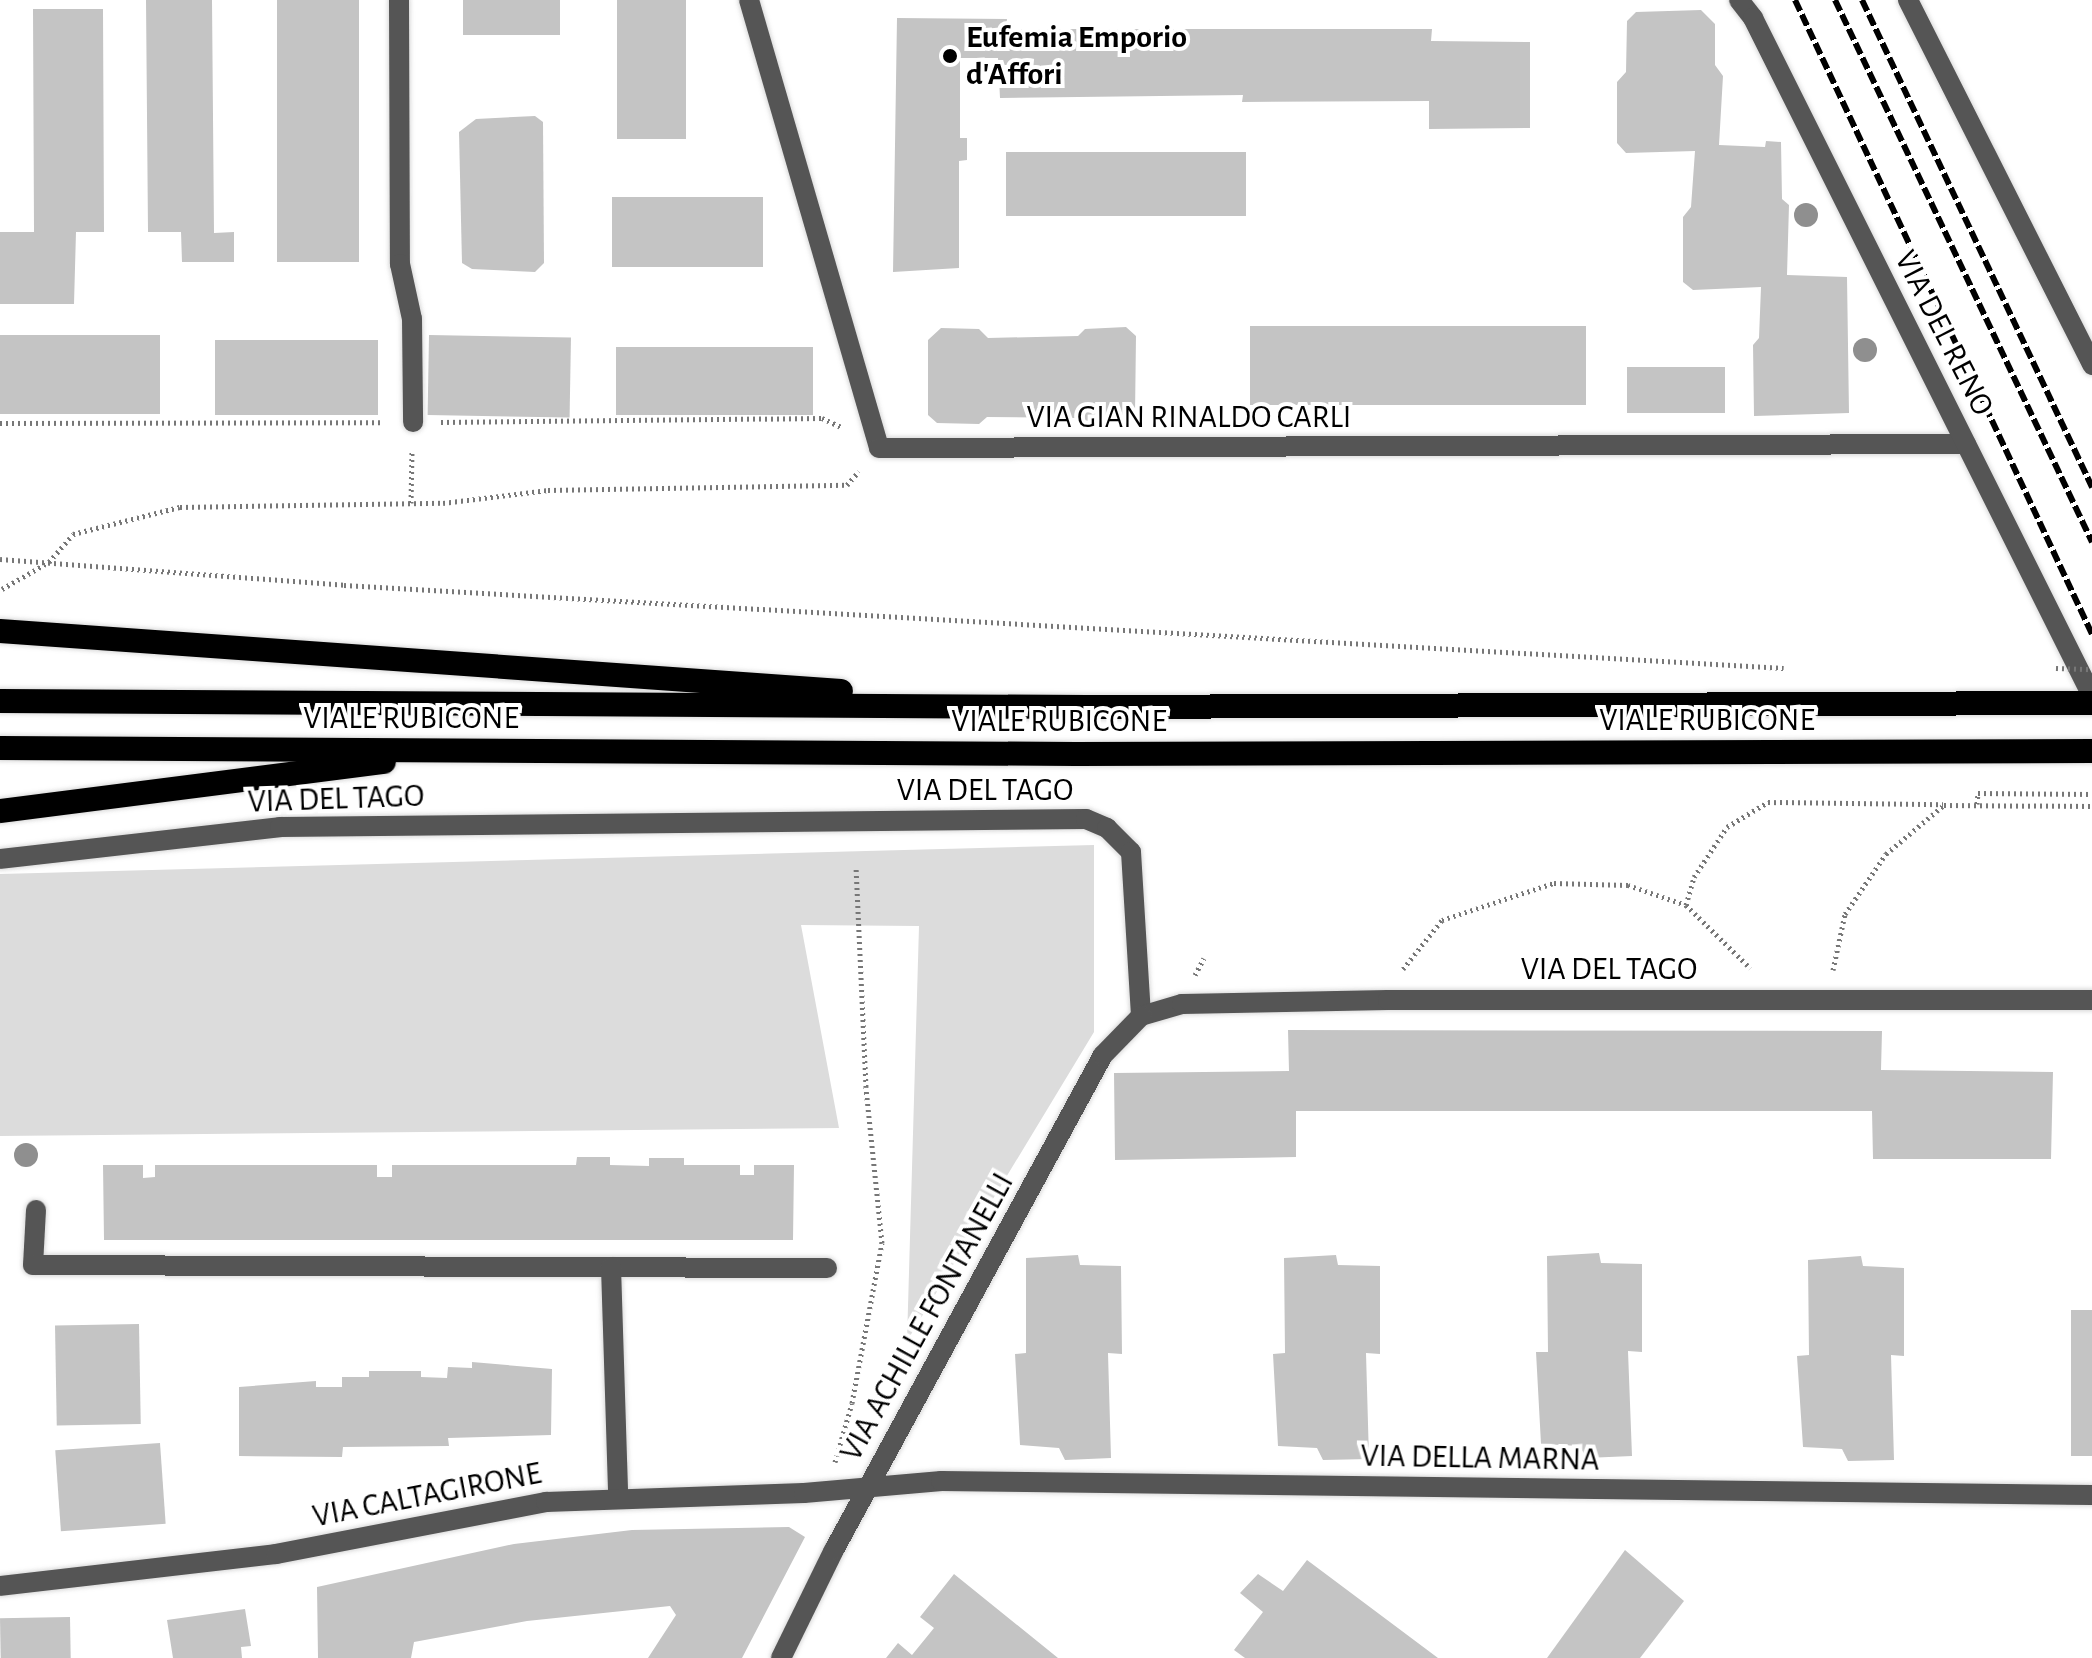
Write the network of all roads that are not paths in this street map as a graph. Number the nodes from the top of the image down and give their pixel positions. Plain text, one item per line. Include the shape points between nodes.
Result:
1 (399, 0) edge
2 (749, 0) edge
3 (1739, 0) edge
4 (1908, 0) edge
5 (2092, 365) edge
6 (413, 422) road end
7 (1966, 444) junction
8 (0, 631) edge
9 (0, 701) edge
10 (2086, 701) edge
11 (1087, 707) junction
12 (0, 748) edge
13 (453, 751) junction
14 (2092, 751) edge
15 (0, 811) edge
16 (0, 859) edge
17 (2092, 1000) edge
18 (1141, 1016) junction
19 (36, 1210) dead end
20 (611, 1267) junction
21 (827, 1268) dead end
22 (867, 1489) junction
23 (2092, 1495) edge
24 (618, 1496) junction
25 (0, 1586) edge
26 (781, 1658) edge

1 - 6 street via 400,264 412,319
2 - 7 street, VIA GIAN RINALDO CARLI via 879,448
3 - 7 street, VIA DEL RENO via 1753,18
4 - 5 street
7 - 10 street, VIA DEL RENO
8 - 11 highway
9 - 11 highway, VIALE RUBICONE
10 - 11 highway, VIALE RUBICONE
12 - 13 highway, VIALE RUBICONE
13 - 14 highway, VIALE RUBICONE
13 - 15 highway via 265,780
16 - 18 street, VIA DEL TAGO via 280,827 1086,819 1107,828 1131,852
17 - 18 street, VIA DEL TAGO via 1182,1004
18 - 22 street, VIA ACHILLE FONTANELLI via 1103,1055
19 - 20 street via 33,1265
20 - 21 street
20 - 24 street
22 - 23 street, VIA DELLA MARNA via 941,1481
22 - 24 street, VIA CALTAGIRONE
22 - 26 street, VIA ACHILLE FONTANELLI
24 - 25 street, VIA CALTAGIRONE via 546,1502 276,1554

